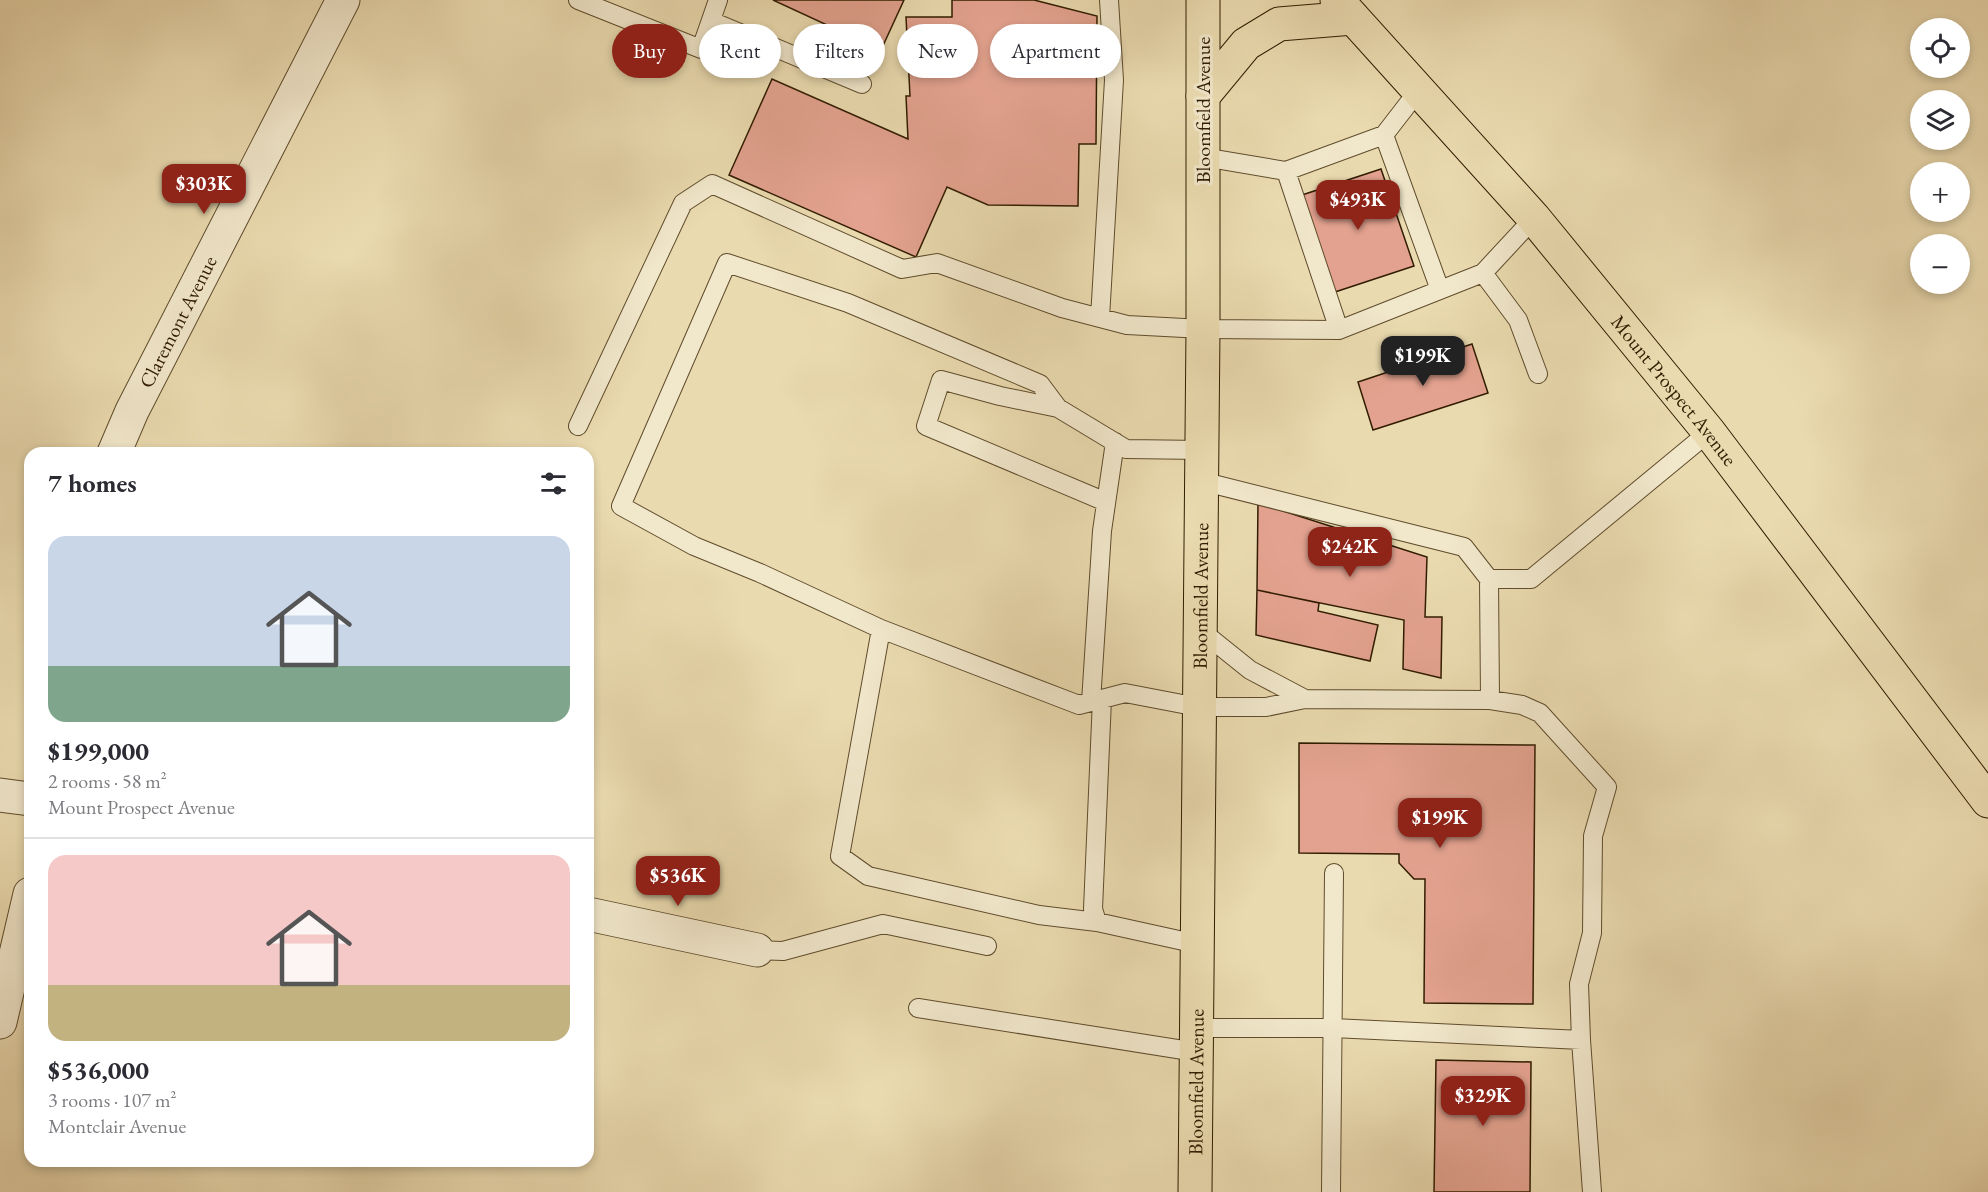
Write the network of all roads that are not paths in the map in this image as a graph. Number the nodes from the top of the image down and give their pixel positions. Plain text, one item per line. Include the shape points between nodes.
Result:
1 (343, 0) edge
2 (578, 0) edge
3 (718, 0) edge
4 (1109, 0) edge
5 (1203, 0) edge
6 (1345, 9) edge
7 (711, 21) junction
8 (862, 84) dead end
9 (1418, 91) junction
10 (1203, 96) junction
11 (1383, 135) junction
12 (1203, 157) junction
13 (1286, 171) junction
14 (1534, 218) junction
15 (1483, 273) junction
16 (1440, 290) junction
17 (1100, 318) junction
18 (1203, 329) junction
19 (1339, 330) junction
20 (1538, 374) dead end
21 (1058, 408) junction
22 (578, 426) dead end
23 (1709, 432) junction
24 (1114, 442) junction
25 (117, 447) edge
26 (1201, 465) junction
27 (1106, 502) junction
28 (1489, 579) junction
29 (881, 629) junction
30 (1199, 629) junction
31 (1305, 699) junction
32 (1097, 700) junction
33 (1490, 700) junction
34 (1198, 707) junction
35 (0, 795) edge
36 (24, 798) edge
37 (1988, 801) edge
38 (1334, 873) dead end
39 (594, 915) edge
40 (24, 920) edge
41 (1097, 922) junction
42 (1197, 944) junction
43 (987, 946) dead end
44 (757, 950) joint
45 (918, 1008) dead end
46 (0, 1022) edge
47 (1333, 1028) junction
48 (1196, 1040) junction
49 (1581, 1040) junction
50 (1195, 1192) edge
51 (1331, 1192) edge
52 (1592, 1192) edge

1 - 25 street, Claremont Avenue
2 - 7 lane via 701,49
3 - 7 lane
4 - 17 lane via 1114,80
5 - 10 main road, Bloomfield Avenue
6 - 9 main road, Mount Prospect Avenue
6 - 10 main road via 1279,24 1246,44
7 - 8 lane
9 - 11 lane
9 - 14 main road, Mount Prospect Avenue
10 - 12 main road, Bloomfield Avenue
11 - 13 lane
11 - 16 lane
12 - 13 lane
12 - 18 main road, Bloomfield Avenue
13 - 19 lane
14 - 15 lane
14 - 23 main road, Mount Prospect Avenue
15 - 16 lane
15 - 20 lane via 1518,320
16 - 19 lane
17 - 18 lane via 1127,326
17 - 22 lane via 937,263 902,269 712,184 683,203
18 - 19 lane
18 - 26 main road, Bloomfield Avenue
21 - 24 lane
21 - 27 lane via 940,380 926,426
21 - 29 lane via 1040,384 848,303 727,263 621,506 694,546
23 - 28 lane via 1531,579
23 - 37 main road, Mount Prospect Avenue
24 - 26 lane via 1126,449
24 - 27 lane
26 - 28 lane via 1464,547
26 - 30 main road, Bloomfield Avenue
27 - 32 lane
28 - 33 lane
29 - 32 lane via 1079,705
29 - 41 lane via 840,856 868,876 1039,915
30 - 31 lane via 1250,670
30 - 34 main road, Bloomfield Avenue
31 - 33 lane
31 - 34 lane via 1266,707
32 - 34 lane via 1125,693
32 - 41 lane via 1093,909
33 - 49 lane via 1522,705 1540,714 1607,787 1593,836 1592,933 1579,984
34 - 42 main road, Bloomfield Avenue
35 - 36 street
38 - 47 lane
39 - 44 street
40 - 46 street
41 - 42 lane
42 - 48 main road, Bloomfield Avenue
43 - 44 lane via 883,924 783,951
45 - 48 lane
47 - 48 lane
47 - 49 lane
47 - 51 lane
48 - 50 main road, Bloomfield Avenue
49 - 52 lane

